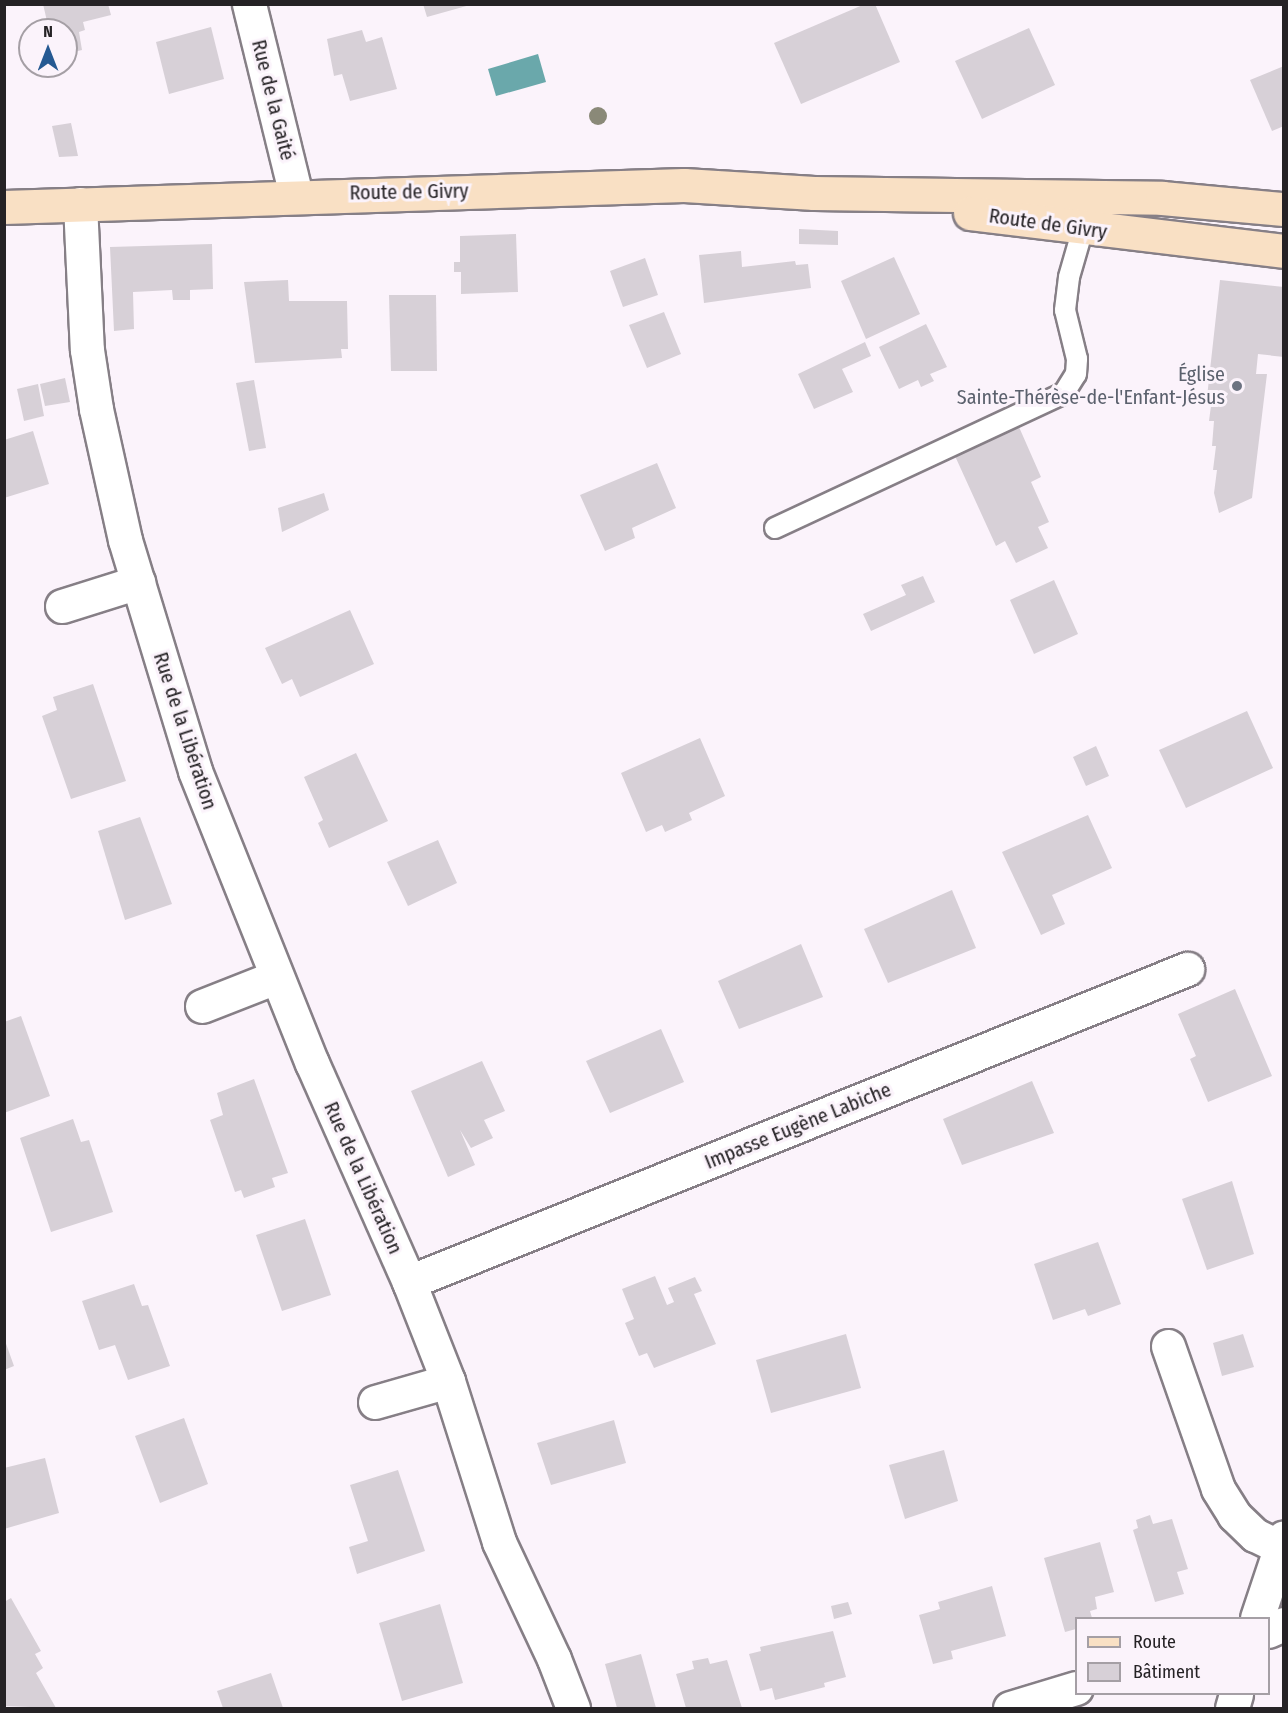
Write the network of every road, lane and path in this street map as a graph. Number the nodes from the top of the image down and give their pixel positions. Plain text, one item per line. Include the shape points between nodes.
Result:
1 (249, 4) edge
2 (814, 193) junction
3 (296, 195) junction
4 (1093, 198) junction
5 (81, 204) junction
6 (4, 207) edge
7 (1284, 209) edge
8 (1082, 228) junction
9 (1284, 251) edge
10 (775, 528) dead end
11 (138, 582) junction
12 (62, 606) dead end
13 (1186, 969) dead end
14 (276, 977) junction
15 (202, 1006) dead end
16 (409, 1282) junction
17 (1168, 1346) dead end
18 (448, 1381) junction
19 (375, 1402) dead end
20 (1282, 1542) edge
21 (1257, 1617) edge
22 (1284, 1624) edge
23 (1270, 1631) edge
24 (1075, 1689) edge
25 (573, 1708) edge
26 (1010, 1708) edge

1 - 3 street, Rue de la Gaité
2 - 3 main road, Route de Givry via 684,185
2 - 4 main road, Route de Givry
2 - 8 main road, Route de Givry
3 - 5 main road, Route de Givry
4 - 7 main road, Route de Givry via 1162,198
4 - 8 lane
5 - 6 main road, Route de Givry
5 - 11 street, Rue de la Libération via 87,350 96,409
8 - 9 main road, Route de Givry
8 - 10 lane via 1065,310 1077,359 1076,374 1064,393
11 - 12 street
11 - 14 street, Rue de la Libération via 195,771
13 - 16 street, Impasse Eugène Labiche
14 - 15 street
14 - 16 street, Rue de la Libération
16 - 18 street, Rue de la Libération
17 - 20 street via 1218,1489 1234,1515 1255,1534
18 - 19 street
18 - 25 street, Rue de la Libération via 499,1542
20 - 21 street
22 - 23 street
24 - 26 street

